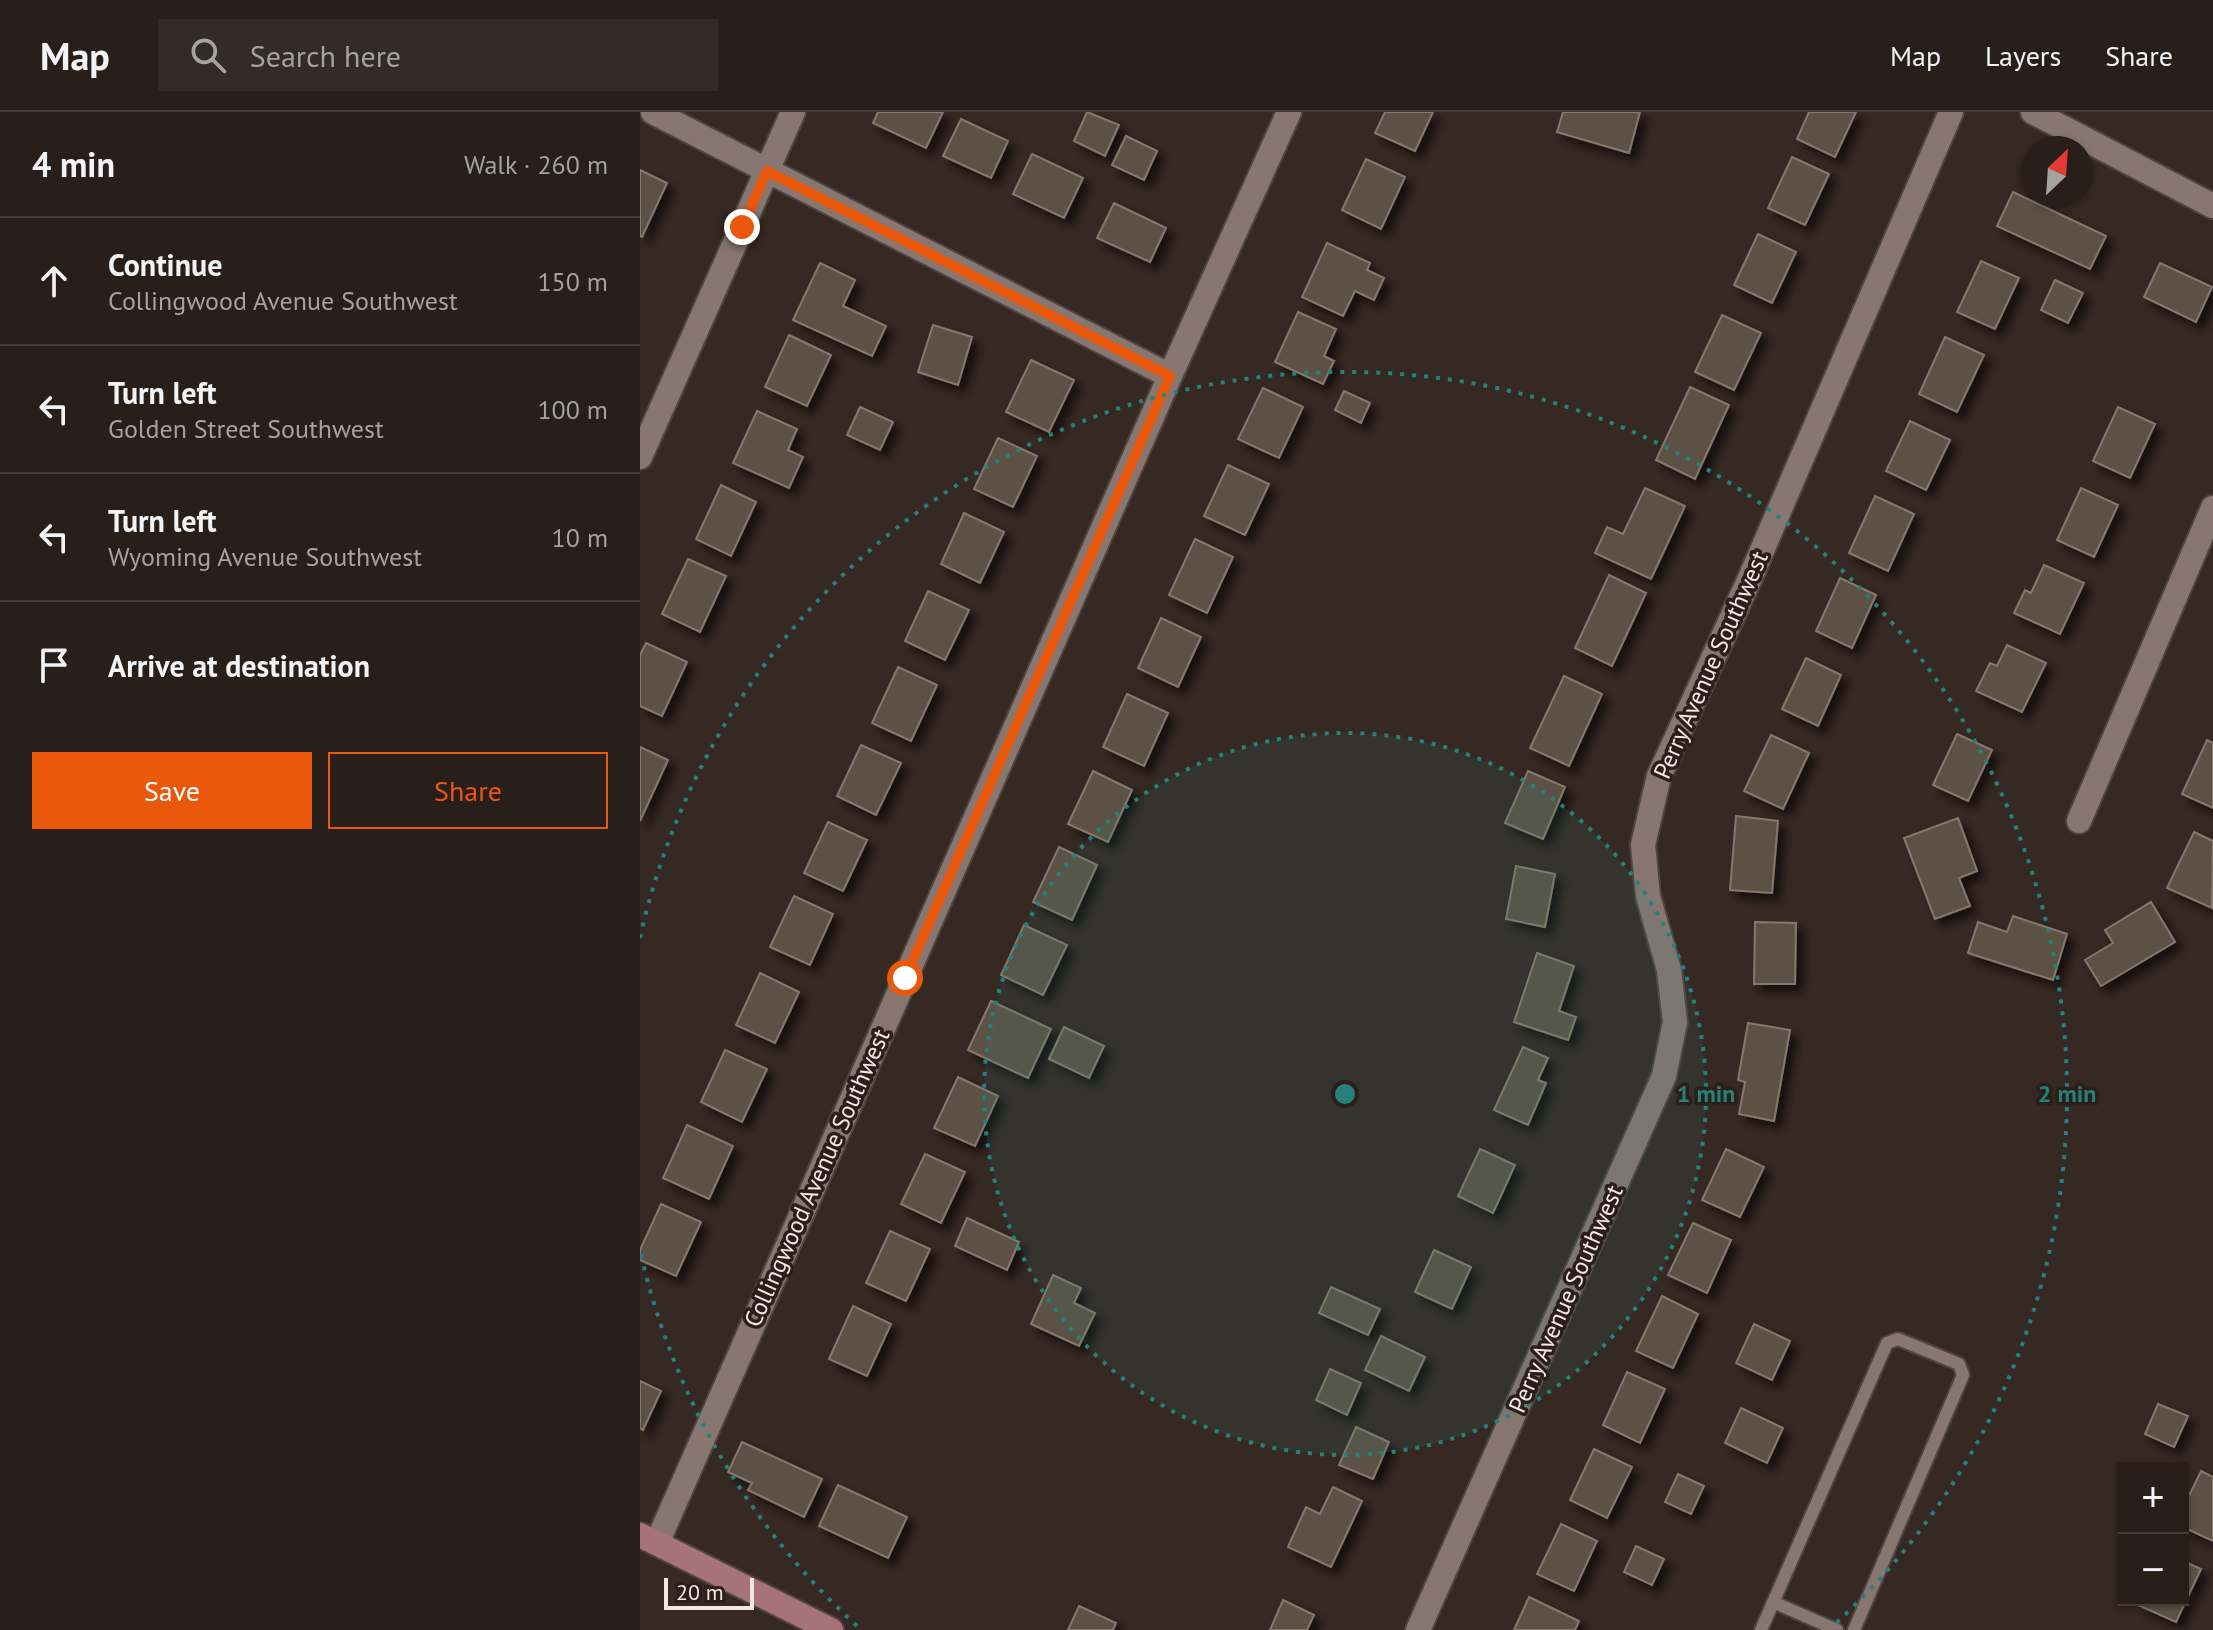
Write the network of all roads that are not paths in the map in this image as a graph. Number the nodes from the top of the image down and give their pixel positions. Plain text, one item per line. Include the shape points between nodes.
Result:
1 (653, 112) edge
2 (793, 112) edge
3 (1289, 112) edge
4 (1951, 112) edge
5 (2033, 112) edge
6 (767, 171) junction
7 (2213, 206) edge
8 (1170, 376) junction
9 (640, 457) edge
10 (2213, 508) edge
11 (2079, 821) dead end
12 (648, 1539) edge
13 (1773, 1602) junction
14 (831, 1630) edge
15 (1418, 1630) edge
16 (1761, 1630) edge
17 (1837, 1630) edge
18 (1854, 1630) edge

1 - 6 street
2 - 6 street
3 - 8 street, Collingwood Avenue Southwest
4 - 15 street, Perry Avenue Southwest via 1659,776 1643,845 1648,896 1669,970 1675,1022 1664,1076
5 - 7 street
6 - 8 street
6 - 9 street
8 - 12 street, Collingwood Avenue Southwest
10 - 11 street
12 - 14 street
13 - 16 lane
13 - 17 lane
13 - 18 lane via 1887,1343 1898,1339 1959,1364 1963,1375

